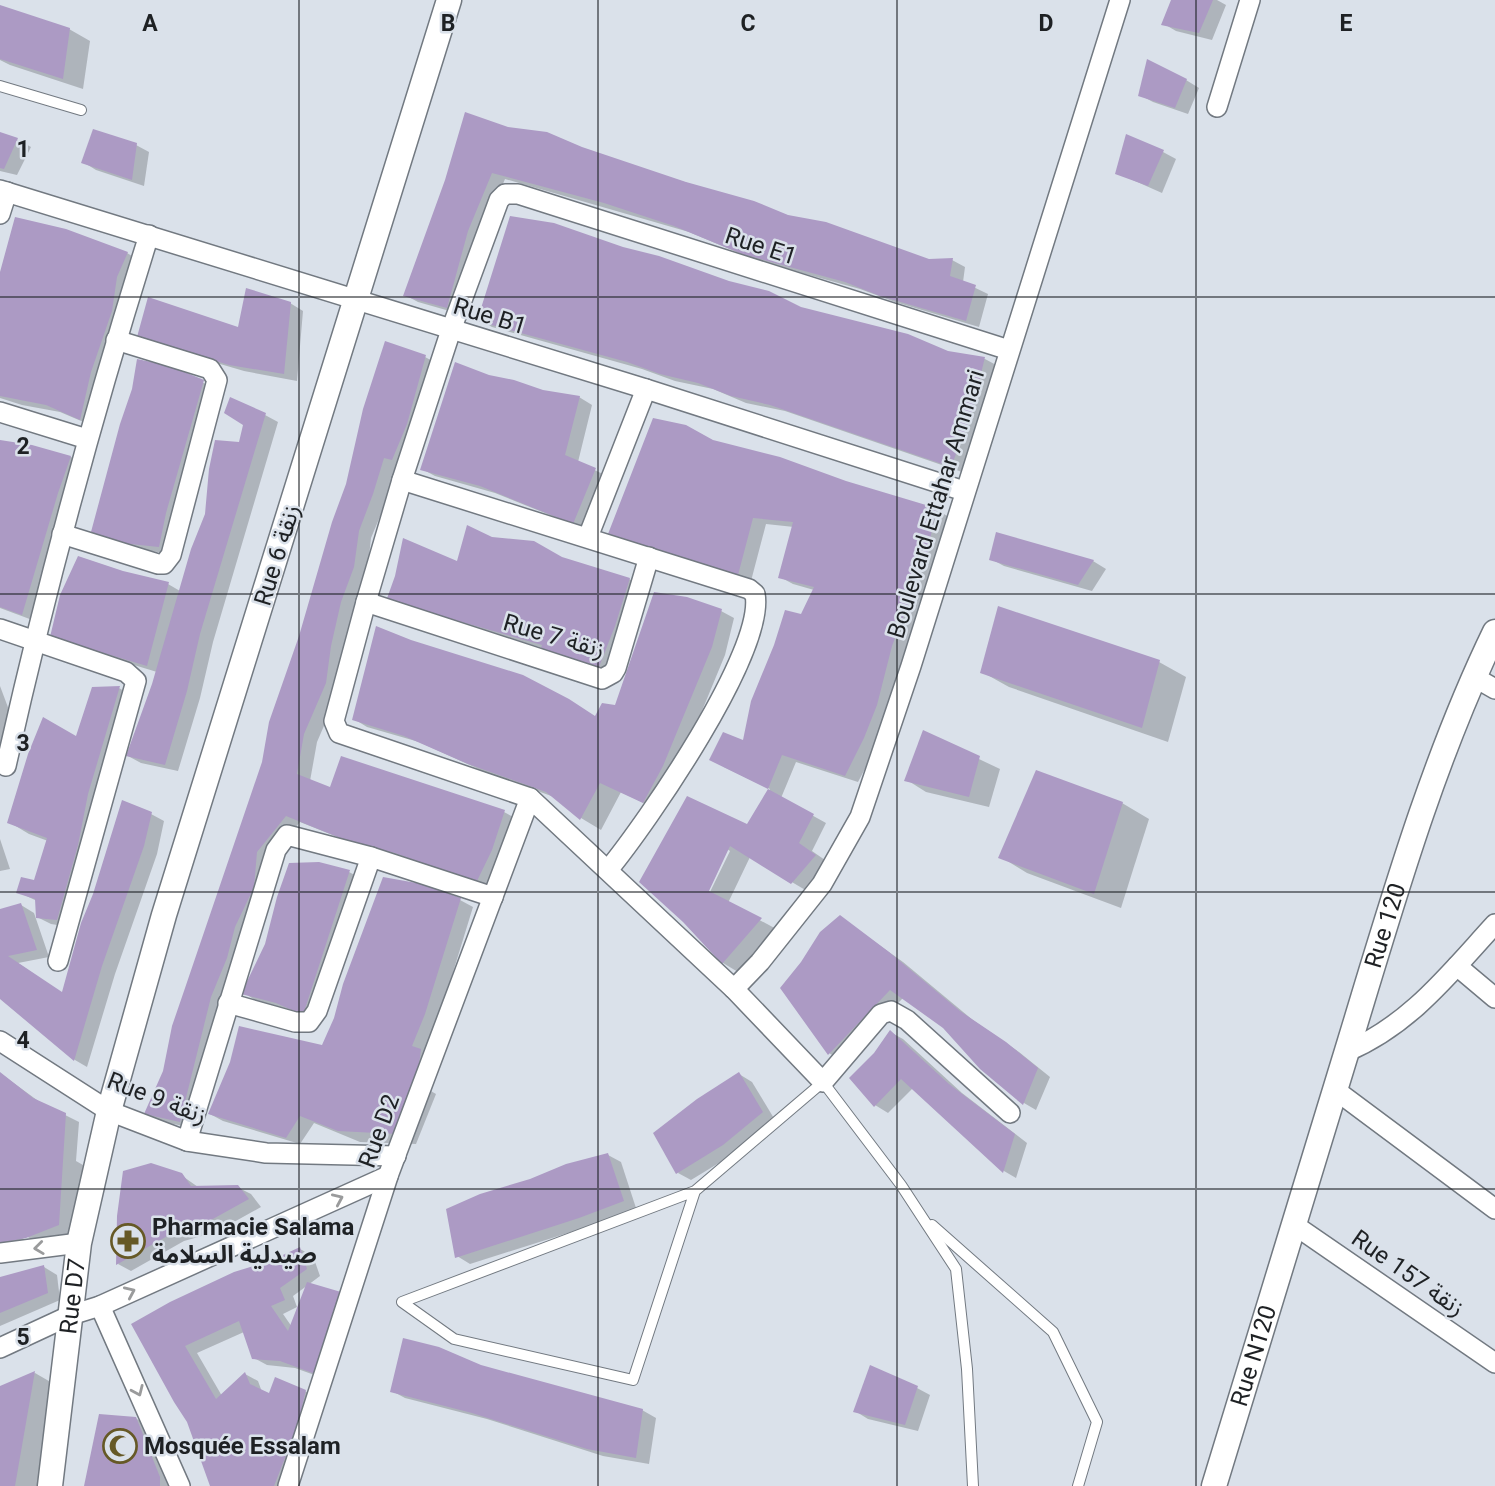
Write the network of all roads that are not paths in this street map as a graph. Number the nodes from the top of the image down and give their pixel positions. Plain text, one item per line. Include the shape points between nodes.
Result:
1 (449, 0) edge
2 (1250, 0) edge
3 (1113, 2) edge
4 (0, 86) edge
5 (1217, 107) dead end
6 (81, 110) dead end
7 (4, 191) edge
8 (0, 214) edge
9 (149, 235) junction
10 (356, 301) junction
11 (452, 330) junction
12 (116, 340) junction
13 (1009, 351) junction
14 (646, 389) junction
15 (0, 412) edge
16 (87, 439) junction
17 (402, 480) junction
18 (964, 491) junction
19 (62, 534) junction
20 (588, 537) junction
21 (649, 557) junction
22 (366, 602) junction
23 (0, 629) edge
24 (1495, 632) edge
25 (34, 639) junction
26 (1474, 677) junction
27 (1495, 689) edge
28 (6, 766) dead end
29 (530, 798) junction
30 (371, 857) junction
31 (608, 870) junction
32 (492, 898) junction
33 (1495, 924) edge
34 (58, 961) dead end
35 (1457, 966) junction
36 (734, 989) junction
37 (1495, 998) edge
38 (229, 1003) junction
39 (0, 1041) edge
40 (1346, 1052) junction
41 (823, 1082) junction
42 (1334, 1089) junction
43 (109, 1111) junction
44 (1010, 1113) dead end
45 (187, 1141) junction
46 (396, 1156) junction
47 (388, 1177) junction
48 (695, 1191) junction
49 (1495, 1209) edge
50 (921, 1215) junction
51 (1293, 1224) junction
52 (79, 1243) junction
53 (0, 1253) edge
54 (100, 1306) junction
55 (71, 1315) junction
56 (0, 1348) edge
57 (1495, 1363) edge
58 (50, 1486) edge
59 (180, 1486) edge
60 (288, 1486) edge
61 (973, 1486) edge
62 (1078, 1486) edge
63 (1214, 1486) edge

1 - 10 street, Rue 6 زنقة
2 - 5 street
3 - 13 street, Boulevard Ettahar Ammari
4 - 6 lane
7 - 8 street
7 - 9 street, Rue B1
9 - 10 street, Rue B1
9 - 12 street
10 - 11 street, Rue B1
10 - 43 street, Rue 6 زنقة via 164,915
11 - 13 street, Rue E1 via 499,200 505,194 518,194
11 - 14 street, Rue B1
11 - 17 street
12 - 16 street
12 - 19 street via 208,368 217,380 171,555 158,564
13 - 18 street, Boulevard Ettahar Ammari
14 - 18 street, Rue B1
14 - 20 street
15 - 16 street
16 - 19 street
17 - 20 street
17 - 22 street
18 - 36 street, Boulevard Ettahar Ammari via 860,817 822,884
19 - 25 street
20 - 21 street
21 - 22 street, Rue 7 زنقة via 616,667 602,678
21 - 31 street via 749,589 755,594 756,607 744,648 707,722 672,782
22 - 29 street via 335,715 339,733
23 - 25 street
24 - 26 street, Rue 120
25 - 28 street
25 - 34 street via 125,672 136,681
26 - 27 street
26 - 40 street, Rue 120 via 1389,911
29 - 31 street
29 - 32 street, Rue D2
30 - 32 street
30 - 38 street via 310,1022
30 - 38 street via 292,835 283,839
31 - 36 street
32 - 46 street, Rue D2
33 - 35 street
35 - 37 street
35 - 40 street via 1390,1030
36 - 41 street
38 - 45 street
39 - 43 street, Rue 9 زنقة
40 - 42 street, Rue 120
41 - 44 street via 881,1014 891,1011 907,1020
41 - 48 lane
41 - 50 lane
42 - 49 street
42 - 51 street, Rue 120
43 - 45 street, Rue 9 زنقة
43 - 52 street, Rue D7
45 - 46 street, Rue 9 زنقة via 266,1153
46 - 47 street, Rue D2
54 -> 47 street
47 - 60 street, Rue D2
48 - 48 lane via 415,1297 402,1302 454,1339 633,1380
50 - 61 lane via 956,1269
50 - 62 lane via 1053,1332 1097,1422
51 - 57 street, Rue 157 زنقة
51 - 63 street, Rue N120
52 -> 53 street
52 - 55 street, Rue D7
54 - 55 street
54 -> 59 street
55 - 56 street
55 - 58 street, Rue D7

